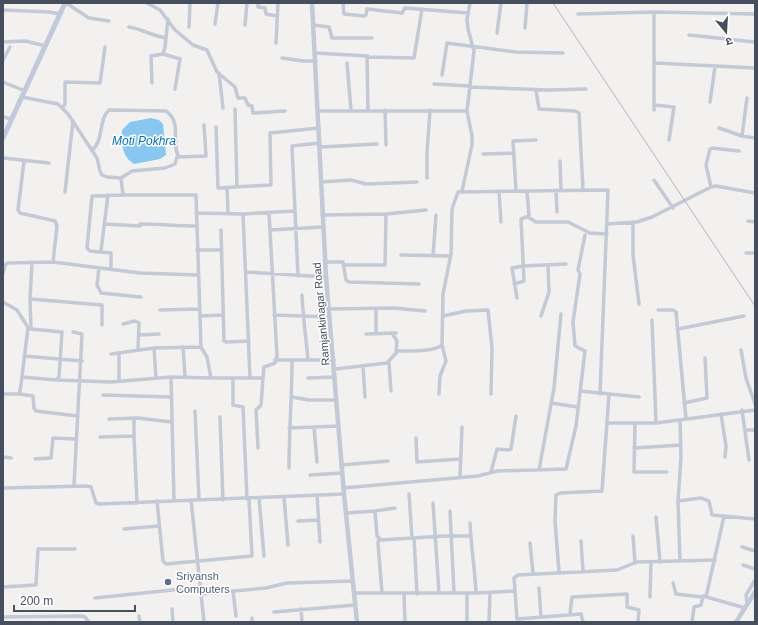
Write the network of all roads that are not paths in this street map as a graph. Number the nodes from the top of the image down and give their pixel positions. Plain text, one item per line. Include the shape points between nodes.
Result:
1 (66, 3) edge
2 (146, 3) edge
3 (190, 3) edge
4 (218, 3) edge
5 (247, 3) edge
6 (258, 3) edge
7 (278, 3) edge
8 (312, 3) edge
9 (343, 3) edge
10 (367, 3) edge
11 (470, 3) edge
12 (501, 3) edge
13 (526, 3) edge
14 (153, 4) edge
15 (367, 9) junction
16 (3, 10) edge
17 (422, 10) junction
18 (654, 12) junction
19 (61, 14) junction
20 (468, 14) junction
21 (578, 14) dead end
22 (755, 14) edge
23 (277, 16) junction
24 (168, 18) junction
25 (109, 21) dead end
26 (215, 24) dead end
27 (245, 25) dead end
28 (313, 25) junction
29 (129, 27) dead end
30 (189, 27) dead end
31 (525, 28) dead end
32 (497, 33) dead end
33 (689, 35) dead end
34 (166, 38) junction
35 (372, 38) dead end
36 (3, 42) edge
37 (755, 42) edge
38 (276, 43) dead end
39 (46, 46) junction
40 (473, 46) junction
41 (10, 47) dead end
42 (105, 47) dead end
43 (315, 53) junction
44 (563, 53) dead end
45 (162, 54) junction
46 (368, 56) junction
47 (282, 58) dead end
48 (3, 60) edge
49 (316, 61) junction
50 (347, 63) dead end
51 (654, 63) junction
52 (715, 66) junction
53 (755, 68) edge
54 (219, 73) junction
55 (442, 75) dead end
56 (3, 82) edge
57 (152, 83) dead end
58 (434, 84) dead end
59 (470, 86) junction
60 (176, 89) dead end
61 (586, 89) dead end
62 (536, 90) junction
63 (25, 91) junction
64 (22, 97) junction
65 (747, 98) dead end
66 (710, 102) dead end
67 (654, 105) junction
68 (62, 108) junction
69 (223, 108) dead end
70 (235, 109) dead end
71 (351, 110) junction
72 (368, 110) junction
73 (385, 110) junction
74 (430, 110) junction
75 (654, 110) dead end
76 (285, 111) dead end
77 (319, 111) junction
78 (466, 111) junction
79 (3, 117) edge
80 (12, 119) junction
81 (73, 121) junction
82 (204, 125) dead end
83 (216, 127) dead end
84 (320, 128) junction
85 (719, 128) dead end
86 (742, 136) junction
87 (3, 138) edge
88 (755, 138) edge
89 (536, 140) dead end
90 (669, 140) dead end
91 (377, 144) dead end
92 (320, 145) junction
93 (386, 145) dead end
94 (92, 150) junction
95 (739, 151) dead end
96 (514, 153) junction
97 (483, 154) dead end
98 (177, 157) junction
99 (3, 158) edge
100 (24, 161) junction
101 (560, 161) dead end
102 (49, 163) dead end
103 (121, 178) junction
104 (427, 178) dead end
105 (654, 180) dead end
106 (321, 182) junction
107 (417, 182) dead end
108 (237, 187) junction
109 (711, 187) junction
110 (227, 188) junction
111 (556, 190) junction
112 (561, 190) junction
113 (583, 190) junction
114 (462, 191) junction
115 (516, 191) junction
116 (527, 191) junction
117 (65, 192) dead end
118 (499, 192) junction
119 (755, 193) edge
120 (108, 195) junction
121 (123, 195) junction
122 (672, 208) junction
123 (426, 210) dead end
124 (295, 211) junction
125 (557, 212) dead end
126 (228, 213) junction
127 (269, 213) junction
128 (196, 214) junction
129 (243, 214) junction
130 (386, 214) junction
131 (322, 215) junction
132 (436, 215) dead end
133 (528, 217) junction
134 (748, 221) dead end
135 (501, 222) dead end
136 (633, 222) junction
137 (755, 222) edge
138 (104, 224) junction
139 (607, 224) junction
140 (197, 226) junction
141 (323, 227) junction
142 (221, 230) dead end
143 (270, 230) junction
144 (296, 230) junction
145 (607, 234) junction
146 (585, 235) dead end
147 (197, 250) junction
148 (221, 250) junction
149 (101, 251) junction
150 (746, 253) dead end
151 (755, 253) edge
152 (401, 255) dead end
153 (432, 256) junction
154 (450, 256) junction
155 (32, 262) junction
156 (53, 262) junction
157 (326, 262) junction
158 (344, 264) junction
159 (566, 264) dead end
160 (548, 265) junction
161 (523, 266) junction
162 (99, 268) junction
163 (110, 269) junction
164 (247, 272) junction
165 (3, 273) edge
166 (272, 274) junction
167 (198, 275) junction
168 (298, 276) junction
169 (326, 277) junction
170 (419, 284) dead end
171 (514, 284) junction
172 (105, 295) junction
173 (302, 295) dead end
174 (141, 297) dead end
175 (517, 298) dead end
176 (30, 299) junction
177 (3, 302) edge
178 (639, 304) dead end
179 (102, 305) junction
180 (200, 309) junction
181 (329, 309) junction
182 (376, 309) junction
183 (160, 310) dead end
184 (658, 310) dead end
185 (424, 311) dead end
186 (561, 314) dead end
187 (223, 315) junction
188 (274, 315) junction
189 (200, 316) junction
190 (303, 316) junction
191 (443, 316) junction
192 (541, 316) dead end
193 (744, 316) dead end
194 (330, 317) junction
195 (652, 320) dead end
196 (124, 324) dead end
197 (102, 325) dead end
198 (29, 329) junction
199 (678, 329) junction
200 (73, 332) dead end
201 (159, 334) dead end
202 (366, 334) dead end
203 (376, 334) junction
204 (139, 335) junction
205 (249, 341) junction
206 (442, 345) junction
207 (183, 347) junction
208 (201, 347) junction
209 (154, 348) junction
210 (138, 349) junction
211 (741, 350) dead end
212 (396, 352) junction
213 (119, 353) junction
214 (111, 354) dead end
215 (24, 356) junction
216 (705, 358) dead end
217 (59, 359) junction
218 (276, 360) junction
219 (292, 360) junction
220 (308, 360) junction
221 (334, 360) junction
222 (82, 361) junction
223 (389, 362) junction
224 (363, 366) junction
225 (335, 369) junction
226 (171, 376) junction
227 (186, 376) junction
228 (22, 377) junction
229 (335, 377) junction
230 (156, 378) junction
231 (211, 378) junction
232 (233, 378) junction
233 (250, 378) junction
234 (263, 378) junction
235 (308, 378) dead end
236 (56, 380) junction
237 (80, 381) junction
238 (119, 381) junction
239 (391, 391) dead end
240 (580, 391) junction
241 (3, 394) edge
242 (20, 394) junction
243 (439, 394) dead end
244 (491, 394) dead end
245 (600, 394) junction
246 (609, 394) junction
247 (103, 395) dead end
248 (171, 397) junction
249 (292, 397) junction
250 (365, 397) dead end
251 (638, 397) dead end
252 (337, 400) junction
253 (551, 403) junction
254 (684, 403) junction
255 (755, 404) edge
256 (578, 407) junction
257 (742, 410) junction
258 (755, 410) edge
259 (195, 411) dead end
260 (721, 414) junction
261 (78, 416) junction
262 (516, 416) dead end
263 (220, 417) dead end
264 (134, 418) junction
265 (109, 419) dead end
266 (686, 419) junction
267 (680, 420) junction
268 (171, 422) junction
269 (607, 423) junction
270 (635, 423) junction
271 (656, 423) junction
272 (339, 426) junction
273 (462, 427) dead end
274 (289, 428) junction
275 (314, 428) junction
276 (745, 430) junction
277 (755, 430) edge
278 (134, 436) junction
279 (100, 437) dead end
280 (416, 438) dead end
281 (76, 439) junction
282 (681, 445) junction
283 (258, 448) dead end
284 (634, 448) junction
285 (3, 457) edge
286 (725, 457) dead end
287 (11, 458) dead end
288 (35, 459) dead end
289 (460, 459) junction
290 (749, 460) dead end
291 (388, 461) dead end
292 (317, 462) dead end
293 (342, 464) junction
294 (289, 468) dead end
295 (539, 470) junction
296 (491, 472) junction
297 (667, 472) dead end
298 (342, 473) junction
299 (310, 475) dead end
300 (460, 477) junction
301 (74, 485) junction
302 (3, 488) edge
303 (343, 488) junction
304 (344, 494) junction
305 (409, 494) dead end
306 (317, 495) junction
307 (284, 497) junction
308 (259, 498) junction
309 (248, 499) junction
310 (174, 500) junction
311 (191, 500) junction
312 (198, 500) junction
313 (223, 500) junction
314 (157, 501) junction
315 (678, 501) junction
316 (137, 503) junction
317 (433, 503) dead end
318 (395, 508) dead end
319 (375, 511) junction
320 (450, 511) dead end
321 (346, 513) junction
322 (724, 516) junction
323 (656, 517) dead end
324 (755, 519) edge
325 (318, 520) junction
326 (298, 521) dead end
327 (470, 523) dead end
328 (159, 526) junction
329 (124, 529) dead end
330 (436, 536) junction
331 (452, 536) junction
332 (470, 536) junction
333 (633, 536) dead end
334 (379, 538) junction
335 (413, 538) junction
336 (581, 541) dead end
337 (320, 542) dead end
338 (530, 544) dead end
339 (288, 545) dead end
340 (742, 547) dead end
341 (75, 549) dead end
342 (755, 551) edge
343 (264, 556) dead end
344 (715, 560) junction
345 (680, 561) junction
346 (198, 562) junction
347 (651, 562) junction
348 (660, 562) junction
349 (635, 563) junction
350 (743, 565) dead end
351 (755, 569) edge
352 (583, 571) junction
353 (559, 572) junction
354 (533, 573) junction
355 (755, 580) edge
356 (352, 581) junction
357 (672, 583) dead end
358 (3, 587) edge
359 (200, 587) junction
360 (539, 588) dead end
361 (233, 591) junction
362 (515, 591) junction
363 (490, 592) junction
364 (755, 592) edge
365 (354, 593) junction
366 (382, 593) junction
367 (454, 593) junction
368 (467, 593) junction
369 (476, 593) junction
370 (201, 594) junction
371 (404, 594) junction
372 (417, 594) junction
373 (440, 594) junction
374 (650, 597) dead end
375 (702, 597) junction
376 (706, 597) junction
377 (95, 598) dead end
378 (747, 603) junction
379 (355, 605) junction
380 (745, 608) junction
381 (172, 609) dead end
382 (301, 609) junction
383 (274, 612) dead end
384 (570, 614) junction
385 (139, 616) dead end
386 (236, 616) dead end
387 (552, 616) junction
388 (3, 617) edge
389 (541, 617) junction
390 (467, 620) dead end
391 (89, 622) edge
392 (140, 622) edge
393 (173, 622) edge
394 (204, 622) edge
395 (302, 622) edge
396 (357, 622) edge
397 (405, 622) edge
398 (489, 622) edge
399 (552, 622) edge
400 (583, 622) edge
401 (638, 622) edge
402 (692, 622) edge
403 (736, 622) edge

1 - 19 main road
1 - 25 street via 89,18
2 - 14 street
3 - 30 street
4 - 26 street
5 - 27 street
6 - 23 street via 258,7 266,8 266,14
7 - 23 street
8 - 28 street, Ramjankinagar Road
9 - 15 street via 344,14 366,16
10 - 15 street
11 - 20 street
12 - 32 street
13 - 31 street
14 - 24 street
15 - 17 street via 402,13 405,8
16 - 19 street
17 - 20 street
17 - 46 street via 414,58
18 - 21 street
18 - 22 street
18 - 51 street
19 - 39 main road
20 - 40 street via 468,29
23 - 38 street
24 - 34 street
24 - 54 street via 174,30 180,35 193,45 207,50
28 - 35 street via 330,26 332,38
28 - 43 street, Ramjankinagar Road
29 - 34 street
33 - 37 street
34 - 45 street
36 - 39 street via 25,41
39 - 63 main road
40 - 44 street via 516,52
40 - 55 street via 446,43
40 - 59 street
41 - 48 street
42 - 68 street via 100,83 65,82 65,104
43 - 46 street
43 - 49 street, Ramjankinagar Road
45 - 57 street via 151,56
45 - 60 street via 180,59
46 - 72 street
47 - 49 street
49 - 77 street, Ramjankinagar Road
50 - 71 street
51 - 52 street
51 - 67 street
52 - 53 street
52 - 66 street
54 - 69 street
54 - 76 street via 235,87 238,98 246,98 248,105 252,106 253,113
56 - 63 street
58 - 59 street
59 - 62 street
59 - 78 street
61 - 62 street
62 - 113 street via 539,109 579,113
63 - 64 main road
64 - 68 street via 58,104
64 - 80 main road
65 - 86 street
67 - 75 street
67 - 90 street via 674,108
68 - 81 street
70 - 108 street
71 - 72 street
71 - 77 street
72 - 73 street
73 - 74 street
73 - 93 street
74 - 78 street
74 - 104 street
77 - 84 street, Ramjankinagar Road
78 - 114 street via 472,145
79 - 80 street
80 - 87 main road
81 - 94 street
81 - 117 street
82 - 98 street via 206,156
83 - 110 street via 217,187
84 - 92 street, Ramjankinagar Road
84 - 108 street via 270,133 272,184
85 - 86 street
86 - 88 street
89 - 96 street via 514,141
91 - 92 street
92 - 106 street, Ramjankinagar Road
92 - 124 street via 292,146
94 - 98 street via 97,145 103,121 109,110 164,110 172,116 176,126
94 - 103 street via 102,175
95 - 109 street via 710,148 706,165
96 - 97 street
96 - 115 street
98 - 103 street via 175,164 166,168 132,170
99 - 100 street
100 - 102 street
100 - 156 street via 18,210 20,213 55,221 57,226
101 - 112 street
103 - 121 street
105 - 122 street
106 - 107 street
106 - 131 street, Ramjankinagar Road
108 - 110 street
109 - 119 street
109 - 122 street
110 - 126 street
111 - 112 street
111 - 116 street
111 - 125 street
112 - 113 street
113 - 139 street via 608,190
114 - 118 street
114 - 154 street via 457,193 452,209
115 - 116 street
115 - 118 street
116 - 133 street
118 - 135 street
120 - 121 street
120 - 138 street
120 - 149 street via 92,196 87,248 90,251
121 - 128 street via 195,194
122 - 136 street via 648,219
123 - 130 street
124 - 127 street
124 - 144 street
126 - 128 street
126 - 129 street
127 - 129 street
127 - 143 street
128 - 140 street
129 - 164 street
130 - 131 street
130 - 158 street via 385,265
131 - 141 street, Ramjankinagar Road
132 - 153 street
133 - 145 street via 536,222 568,222 590,233
133 - 161 street via 521,219
134 - 137 street
136 - 139 street
136 - 178 street via 633,255
138 - 140 street
138 - 149 street
139 - 145 street
140 - 147 street
141 - 144 street
141 - 157 street, Ramjankinagar Road
142 - 148 street
143 - 144 street
143 - 166 street
144 - 168 street
145 - 245 street
146 - 240 street via 578,270 580,274 572,328 575,346 585,351
147 - 148 street
147 - 167 street
148 - 187 street
149 - 163 street via 111,253
150 - 151 street
152 - 153 street
153 - 154 street
154 - 191 street via 443,294
155 - 156 street
155 - 165 street via 6,263
155 - 176 street
156 - 162 street
157 - 158 street
157 - 169 street, Ramjankinagar Road
158 - 170 street via 346,280 349,282
159 - 160 street
160 - 161 street
160 - 192 street via 549,292
161 - 171 street via 523,281
161 - 171 street via 512,267
162 - 163 street
162 - 172 street via 97,285
163 - 167 street
164 - 166 street
164 - 205 street
166 - 168 street
166 - 188 street
167 - 180 street
168 - 169 street
169 - 181 street, Ramjankinagar Road
171 - 175 street
172 - 174 street
172 - 179 street
173 - 190 street
176 - 179 street
176 - 198 street
177 - 198 street via 17,310
179 - 197 street
180 - 183 street
180 - 189 street
181 - 182 street
181 - 194 street, Ramjankinagar Road
182 - 185 street
182 - 203 street
184 - 199 street via 675,310
186 - 253 street
187 - 189 street
187 - 205 street via 225,342
188 - 190 street
188 - 218 street
189 - 208 street
190 - 194 street
190 - 220 street
191 - 206 street
191 - 244 street via 488,310 492,348
193 - 199 street
194 - 221 street, Ramjankinagar Road
195 - 271 street
196 - 204 street via 137,321
198 - 215 street
198 - 217 street via 62,332
199 - 254 street
200 - 222 street via 82,334
201 - 204 street
202 - 203 street
203 - 212 street via 394,333
204 - 210 street
205 - 233 street
206 - 212 street
206 - 243 street via 446,361 440,376
207 - 208 street
207 - 209 street
207 - 227 street
208 - 231 street via 207,357
209 - 210 street
209 - 230 street
210 - 213 street
211 - 255 street via 746,378
212 - 223 street
213 - 214 street
213 - 238 street
215 - 217 street
215 - 228 street
216 - 254 street via 707,398
217 - 222 street
217 - 236 street
218 - 219 street
218 - 234 street via 264,367
219 - 220 street
219 - 249 street
220 - 221 street
221 - 225 street, Ramjankinagar Road
222 - 237 street
223 - 224 street
223 - 239 street
224 - 225 street
224 - 250 street
225 - 229 street, Ramjankinagar Road
226 - 227 street
226 - 230 street
226 - 248 street
227 - 231 street
228 - 236 street
228 - 242 street
229 - 235 street
229 - 252 street, Ramjankinagar Road
230 - 238 street
231 - 232 street
232 - 233 street
232 - 309 street via 233,405 243,407
233 - 234 street
234 - 283 street via 261,405 256,410
236 - 237 street
237 - 238 street
237 - 261 street
240 - 245 street
240 - 256 street
241 - 242 street
242 - 261 street via 32,395 36,411
245 - 246 street
246 - 251 street
246 - 269 street
247 - 248 street
248 - 268 street
249 - 252 street
249 - 274 street
252 - 272 street, Ramjankinagar Road
253 - 256 street
253 - 295 street
254 - 266 street
256 - 295 street via 567,467
257 - 258 street
257 - 260 street
257 - 276 street
259 - 312 street
260 - 266 street
260 - 286 street via 726,446
261 - 281 street
262 - 296 street via 511,449 497,449
263 - 313 street
264 - 265 street
264 - 268 street
264 - 278 street
266 - 267 street
267 - 271 street
267 - 282 street
268 - 310 street
269 - 270 street
269 - 353 street via 602,491 556,495 555,521
270 - 271 street
270 - 284 street
272 - 275 street
272 - 293 street, Ramjankinagar Road
273 - 289 street
274 - 275 street
274 - 294 street
275 - 292 street
276 - 277 street
276 - 290 street
278 - 279 street
278 - 316 street
280 - 289 street via 417,462
281 - 288 street via 53,438 51,458
281 - 301 street
282 - 284 street
282 - 315 street
284 - 297 street via 634,472
285 - 287 street
289 - 300 street
291 - 293 street
293 - 298 street, Ramjankinagar Road
295 - 296 street
296 - 300 street
298 - 299 street
298 - 303 street, Ramjankinagar Road
300 - 303 street
301 - 302 street
301 - 316 street via 91,487 96,503
303 - 304 street, Ramjankinagar Road
304 - 306 street
304 - 321 street, Ramjankinagar Road
305 - 335 street
306 - 307 street
306 - 325 street
307 - 308 street
307 - 339 street
308 - 309 street
308 - 343 street
309 - 313 street
309 - 346 street via 252,556
310 - 311 street
310 - 314 street
311 - 312 street
311 - 346 street
312 - 313 street
314 - 316 street
314 - 328 street
315 - 322 street via 707,499 711,513
315 - 345 street
317 - 330 street
318 - 319 street
319 - 321 street
319 - 334 street
320 - 331 street
321 - 356 street, Ramjankinagar Road
322 - 324 street
322 - 344 street
323 - 348 street
325 - 326 street
325 - 337 street
327 - 332 street
328 - 329 street
328 - 346 street via 164,563
330 - 331 street
330 - 335 street
330 - 373 street
331 - 332 street
331 - 367 street
332 - 369 street
333 - 349 street
334 - 335 street
334 - 366 street
335 - 372 street
336 - 352 street
338 - 354 street
340 - 342 street
341 - 358 street via 38,549 36,585
344 - 345 street
344 - 376 street
345 - 348 street
346 - 359 street
347 - 348 street
347 - 349 street
347 - 374 street
349 - 352 street via 617,570
350 - 351 street
352 - 353 street
353 - 354 street
354 - 362 street via 515,577
355 - 378 street via 746,595
356 - 361 street via 287,583
356 - 365 street, Ramjankinagar Road
357 - 375 street via 676,594
359 - 370 street
359 - 377 street
360 - 389 street
361 - 370 street
361 - 386 street
362 - 363 street
362 - 389 street via 516,619
363 - 369 street
363 - 398 street
364 - 378 street
365 - 366 street
365 - 379 street, Ramjankinagar Road
366 - 371 street
367 - 368 street
367 - 373 street
368 - 369 street
368 - 390 street
370 - 394 street
371 - 372 street
371 - 397 street
372 - 373 street
375 - 376 street
375 - 402 street via 701,604 694,607
376 - 380 street
378 - 380 street
379 - 382 street
379 - 396 street, Ramjankinagar Road
380 - 403 street
381 - 393 street
382 - 383 street
382 - 395 street
384 - 387 street
384 - 400 street via 582,615
384 - 401 street via 572,597 627,594 627,607 639,610
385 - 392 street
387 - 389 street
387 - 399 street
388 - 391 street via 82,616

